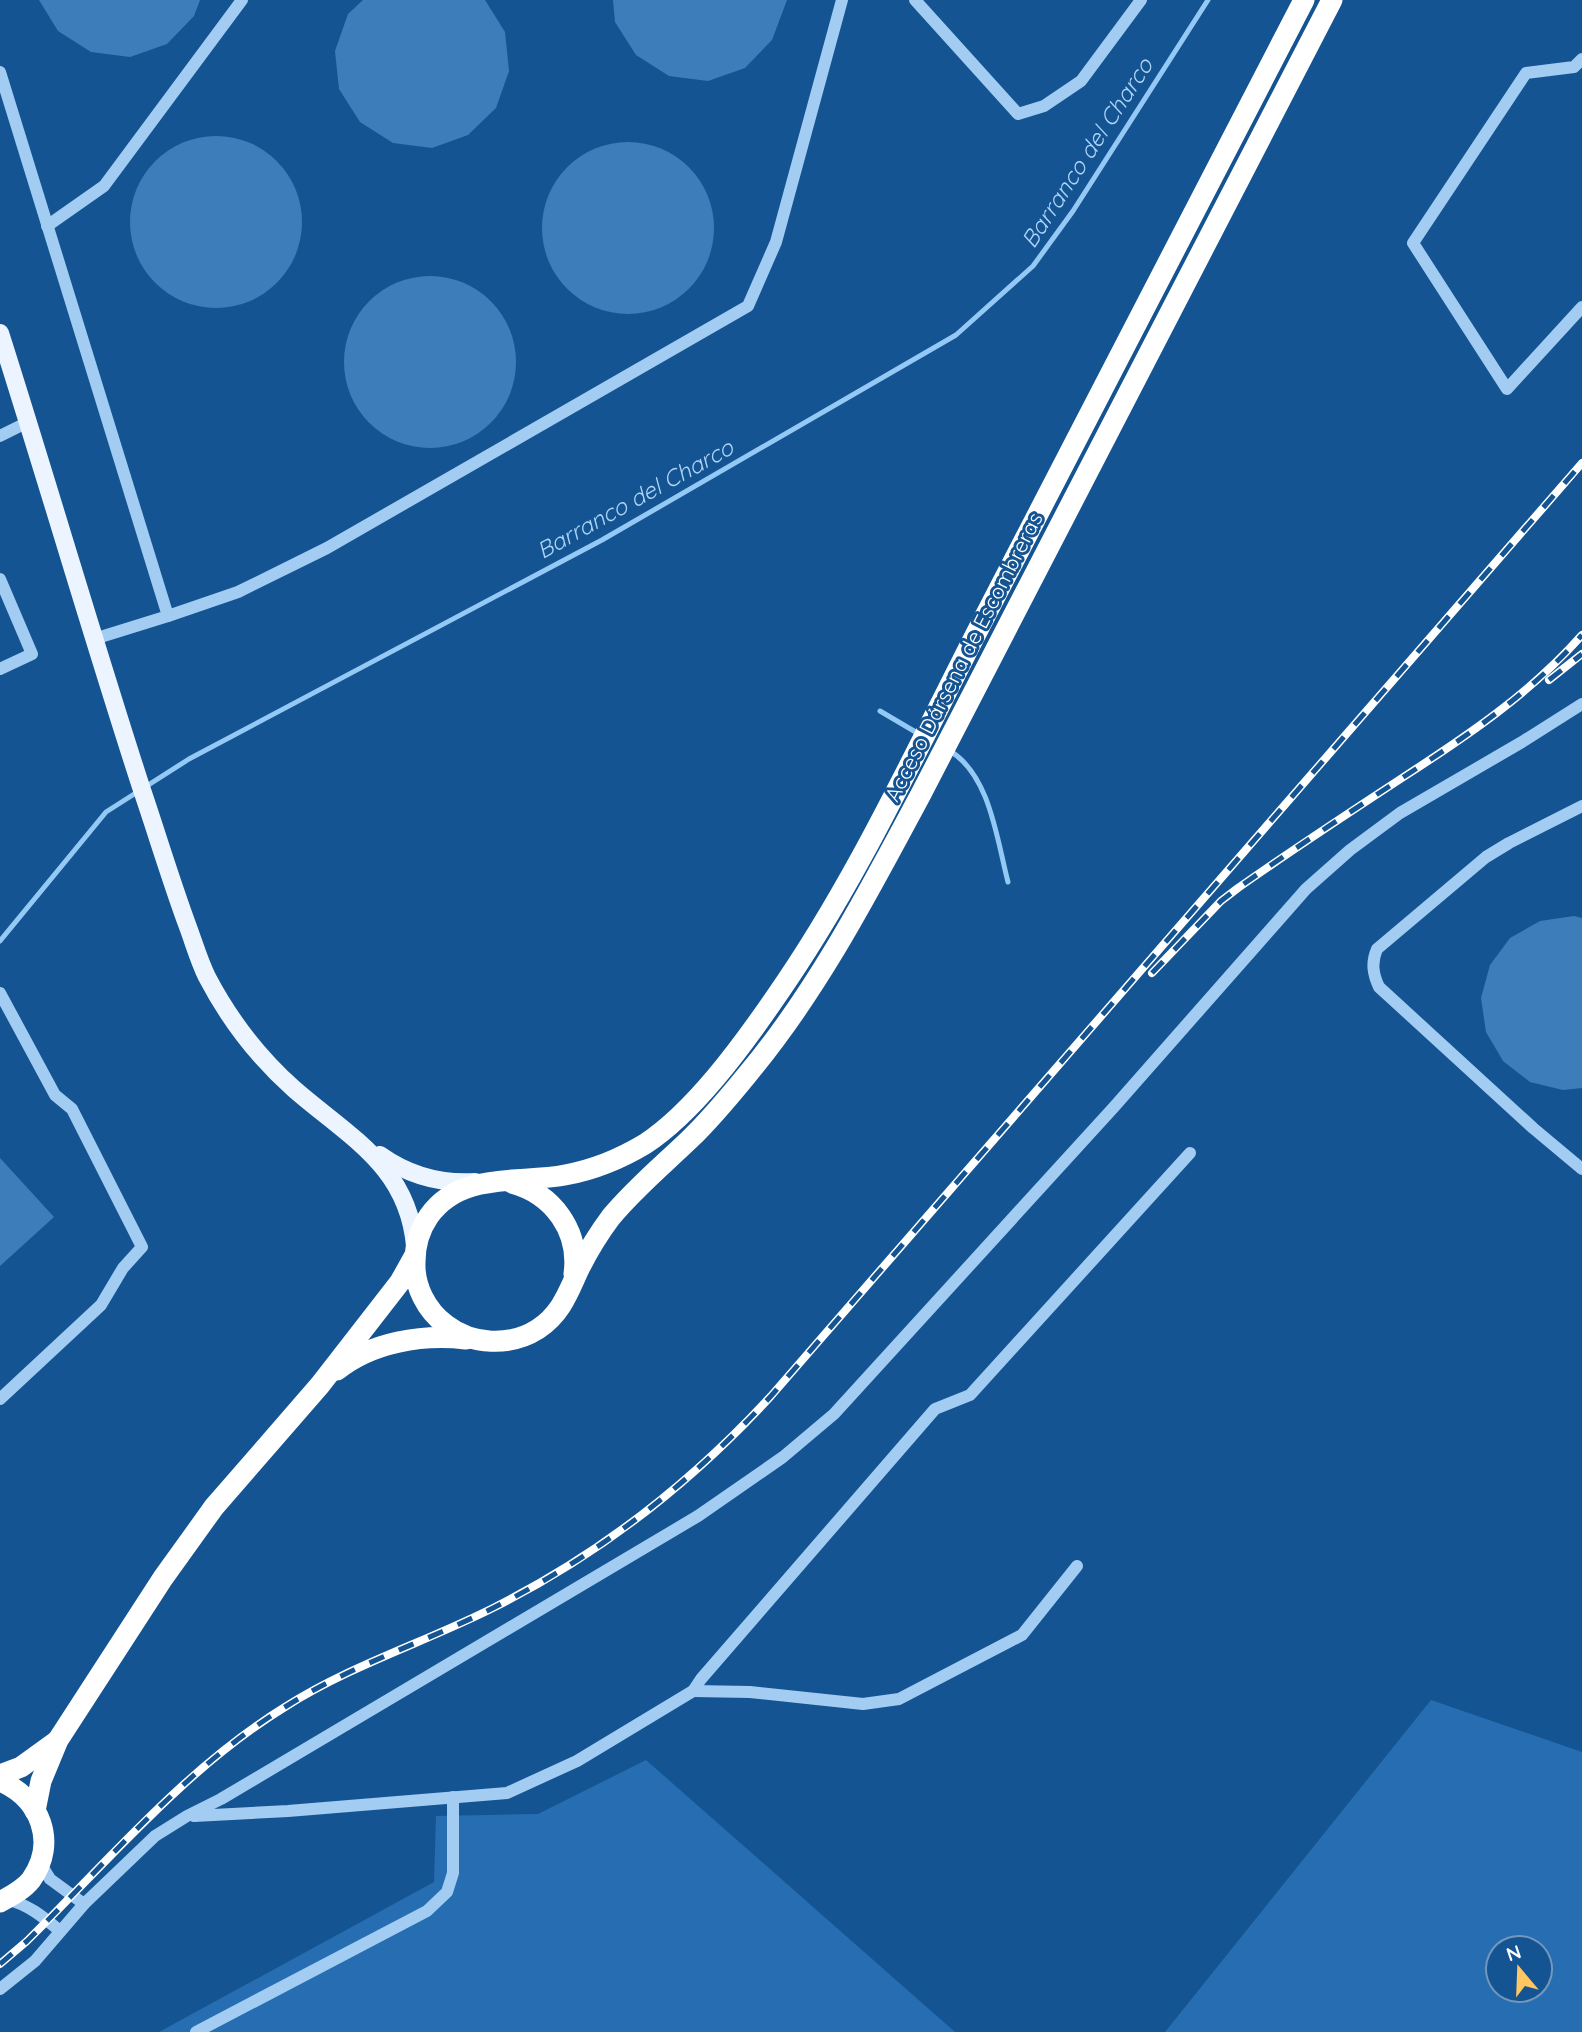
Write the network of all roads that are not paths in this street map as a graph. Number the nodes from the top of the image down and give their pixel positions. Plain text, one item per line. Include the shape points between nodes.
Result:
1 (242, 0) edge
2 (842, 0) edge
3 (915, 0) edge
4 (1141, 0) edge
5 (1304, 0) edge
6 (1332, 0) edge
7 (1582, 59) edge
8 (0, 72) edge
9 (47, 226) junction
10 (1582, 307) edge
11 (0, 333) edge
12 (28, 422) junction
13 (0, 436) edge
14 (0, 579) edge
15 (168, 616) junction
16 (94, 639) junction
17 (0, 669) edge
18 (1582, 704) edge
19 (1582, 806) edge
20 (3, 998) edge
21 (348, 1133) junction
22 (1190, 1153) dead end
23 (1582, 1169) edge
24 (494, 1182) junction
25 (415, 1253) junction
26 (570, 1290) junction
27 (486, 1341) junction
28 (320, 1385) junction
29 (0, 1399) edge
30 (1077, 1566) dead end
31 (693, 1691) junction
32 (58, 1740) junction
33 (0, 1775) edge
34 (0, 1781) edge
35 (453, 1797) junction
36 (35, 1811) junction
37 (187, 1816) junction
38 (40, 1863) junction
39 (3, 1900) edge
40 (84, 1904) junction
41 (60, 1931) junction
42 (0, 1989) edge
43 (196, 2032) edge

1 - 9 street via 104,186
2 - 15 street via 776,242 748,306 327,548 238,592
3 - 4 street via 1018,114 1044,106 1080,81
5 - 24 highway, Acceso Dársena de Escombreras via 878,823 777,996 700,1093 644,1144 583,1172
6 - 26 highway, Acceso Dársena de Escombreras via 842,939 750,1072 697,1133 608,1221
7 - 10 street via 1574,67 1526,73 1413,243 1507,388
8 - 9 street
9 - 15 street
11 - 12 main road
12 - 13 street
12 - 16 main road
14 - 17 street via 32,654
15 - 16 street
16 - 21 main road via 206,975 242,1034 292,1087
18 - 37 street via 1400,813 1306,889 834,1414 783,1457 698,1516
19 - 23 street via 1486,857 1377,949 1373,968 1379,987
20 - 29 street via 55,1095 72,1110 142,1247 101,1305
21 - 24 main road via 421,1176 463,1183
21 - 25 main road via 400,1190 411,1219
22 - 31 street via 970,1395 935,1409
24 - 25 highway, Acceso Dársena de Escombreras via 466,1187 436,1207 422,1228
24 - 26 highway, Acceso Dársena de Escombreras via 534,1191 560,1215 575,1252
25 - 27 highway, Acceso Dársena de Escombreras via 416,1279 433,1314 452,1330
25 - 28 highway via 400,1282
26 - 27 highway, Acceso Dársena de Escombreras via 557,1312 539,1329 519,1338
27 - 28 highway via 438,1337 402,1341 362,1354
28 - 32 highway via 214,1507
30 - 31 street via 1022,1635 899,1699 863,1704
31 - 35 street via 577,1761 507,1793
32 - 33 highway via 22,1767
32 - 36 highway via 41,1781
34 - 36 highway via 14,1787
35 - 37 street
35 - 43 street via 453,1873 447,1892 427,1911
36 - 38 highway via 43,1831
37 - 40 street via 155,1836
38 - 39 highway via 31,1880
38 - 40 street via 50,1879
39 - 41 street via 36,1910
40 - 41 street
41 - 42 street

